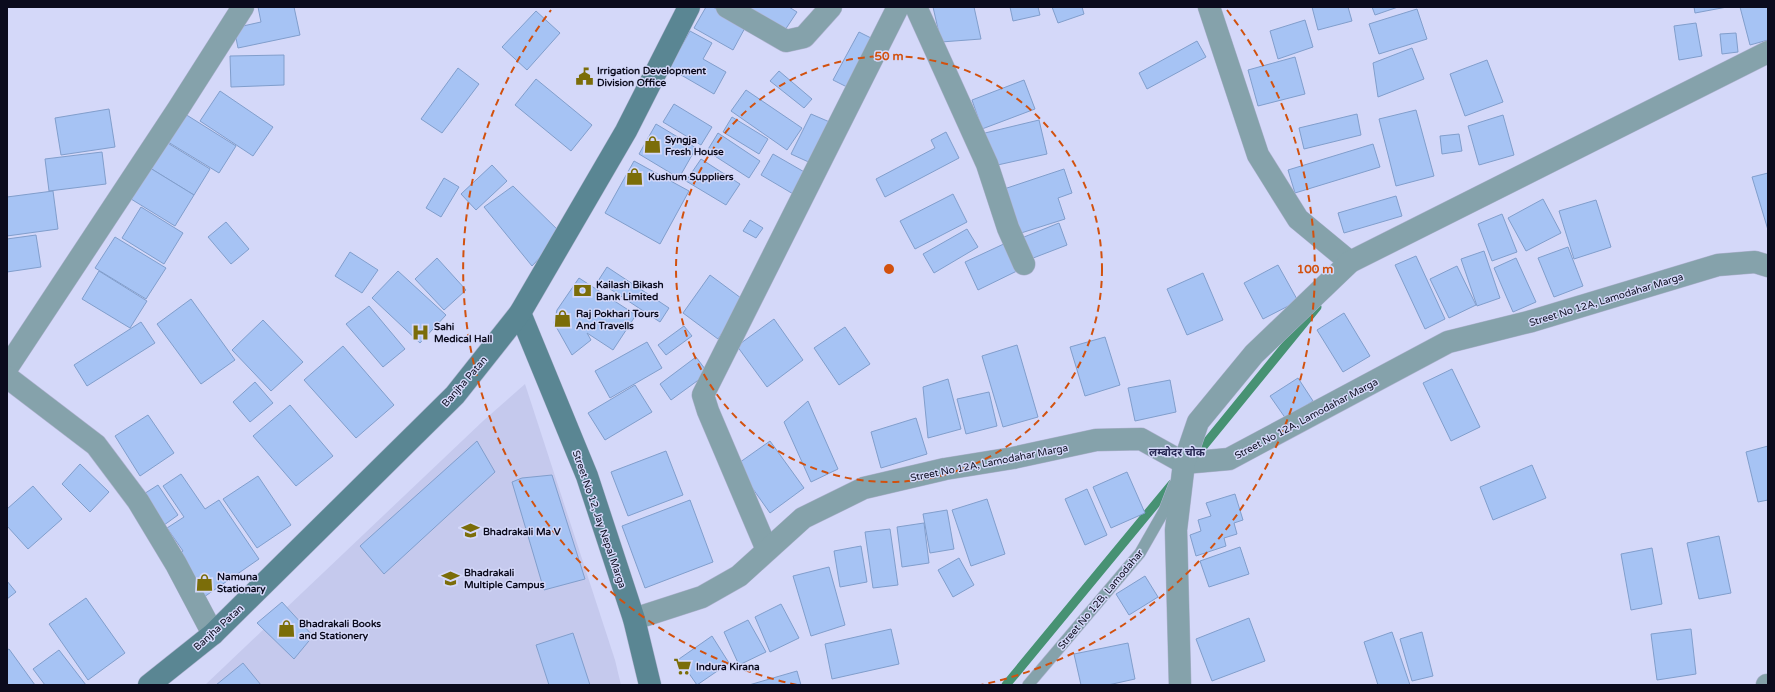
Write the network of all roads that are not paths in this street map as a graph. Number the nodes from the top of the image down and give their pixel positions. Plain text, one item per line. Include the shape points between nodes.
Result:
1 (243, 7) edge
2 (688, 7) edge
3 (727, 7) edge
4 (831, 7) edge
5 (898, 7) edge
6 (916, 7) edge
7 (1209, 7) edge
8 (1768, 52) edge
9 (1350, 262) junction
10 (1024, 264) dead end
11 (1768, 266) edge
12 (520, 313) junction
13 (7, 368) edge
14 (7, 378) edge
15 (1184, 463) junction
16 (767, 550) junction
17 (634, 619) junction
18 (213, 634) junction
19 (149, 685) edge
20 (650, 685) edge
21 (1028, 685) edge
22 (1180, 685) edge

1 - 13 street
2 - 12 main road, Banjha Patan via 626,131
3 - 4 street via 786,41 804,37
5 - 16 street via 703,395
6 - 10 street via 987,164 1003,214
7 - 9 street via 1258,155 1298,219
8 - 9 street
9 - 15 street via 1254,354 1198,422
11 - 15 street, Street No 12A, Lamodahar Marga via 1754,262 1718,265 1532,321 1448,342 1229,459
12 - 17 main road, Street No 12, Jay Nepal Marga via 587,476
12 - 18 main road, Banjha Patan via 455,395
14 - 18 street via 96,445 138,501 176,564
15 - 16 street, Street No 12A, Lamodahar Marga via 1141,439 1096,440 1014,458 945,469 864,488 803,518
15 - 21 lane, Street No 12B, Lamodahar via 1164,510 1140,553
15 - 22 street via 1176,530
16 - 17 street, Street No 12A, Lamodahar Marga via 739,576 702,597
17 - 20 main road, Street No 12, Jay Nepal Marga
18 - 19 main road, Banjha Patan

